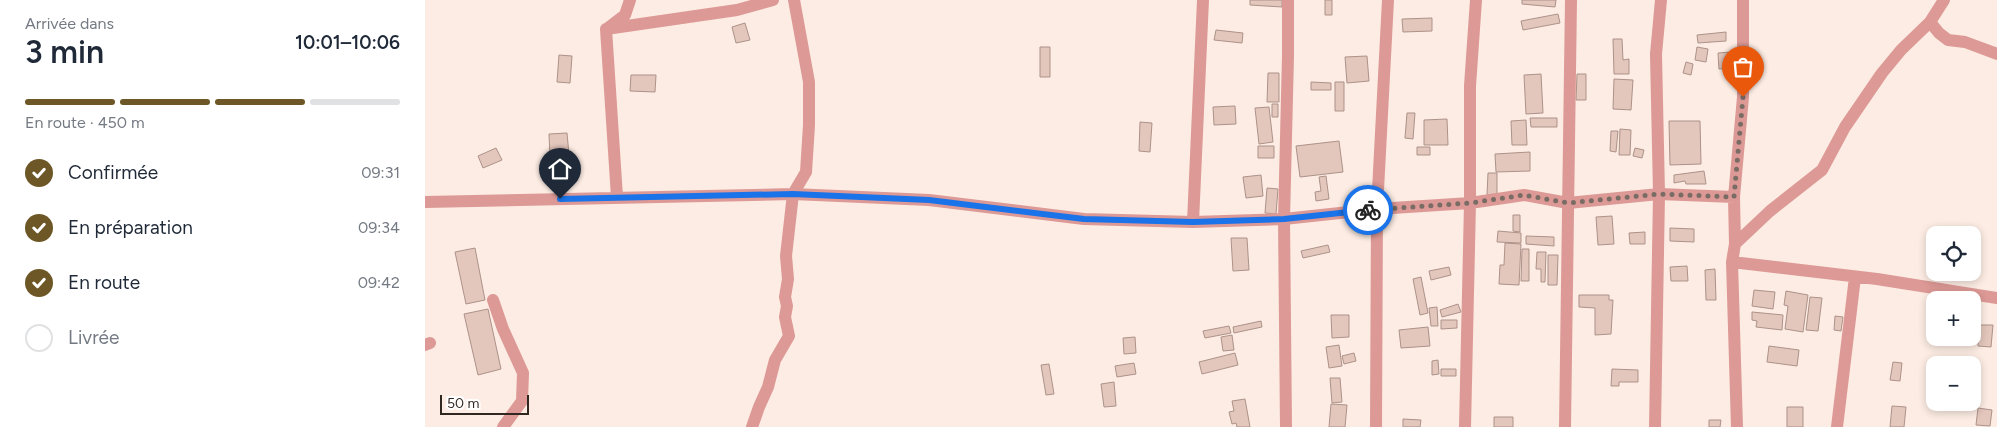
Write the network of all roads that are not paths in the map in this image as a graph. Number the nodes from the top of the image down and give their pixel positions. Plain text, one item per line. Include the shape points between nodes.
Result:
1 (630, 0) edge
2 (773, 0) edge
3 (794, 0) edge
4 (1203, 0) edge
5 (1288, 0) edge
6 (1388, 0) edge
7 (1476, 0) edge
8 (1571, 0) edge
9 (1661, 0) edge
10 (1743, 0) edge
11 (1944, 0) edge
12 (1930, 22) junction
13 (606, 29) junction
14 (1997, 54) edge
15 (793, 194) junction
16 (1659, 194) junction
17 (617, 197) junction
18 (1734, 197) junction
19 (425, 202) edge
20 (1470, 203) junction
21 (1568, 203) junction
22 (1377, 209) junction
23 (1284, 219) junction
24 (1193, 222) junction
25 (1735, 244) junction
26 (1733, 262) junction
27 (1855, 277) junction
28 (1997, 298) edge
29 (493, 300) dead end
30 (503, 427) edge
31 (752, 427) edge
32 (1286, 427) edge
33 (1376, 427) edge
34 (1465, 427) edge
35 (1565, 427) edge
36 (1655, 427) edge
37 (1737, 427) edge
38 (1837, 427) edge

1 - 13 street via 625,15
2 - 13 street via 737,10
3 - 15 street via 809,82 809,125 806,172
4 - 24 street
5 - 23 street
6 - 22 street
7 - 20 street via 1470,86
8 - 21 street
9 - 16 street via 1656,54
10 - 18 street via 1743,97
11 - 12 street
12 - 14 street via 1948,40 1965,42
12 - 25 street via 1882,73 1845,127 1823,170
13 - 17 street
15 - 17 street
15 - 24 street via 929,200 1084,219
15 - 31 street via 786,256 785,317 789,336 775,360
16 - 18 street
16 - 21 street
16 - 36 street
17 - 19 street
18 - 25 street
20 - 21 street via 1524,195
20 - 22 street
20 - 34 street
21 - 35 street
22 - 23 street
22 - 33 street
23 - 24 street
23 - 32 street
25 - 26 street
26 - 27 street
26 - 37 street
27 - 28 street
27 - 38 street
29 - 30 street via 523,373 523,401

